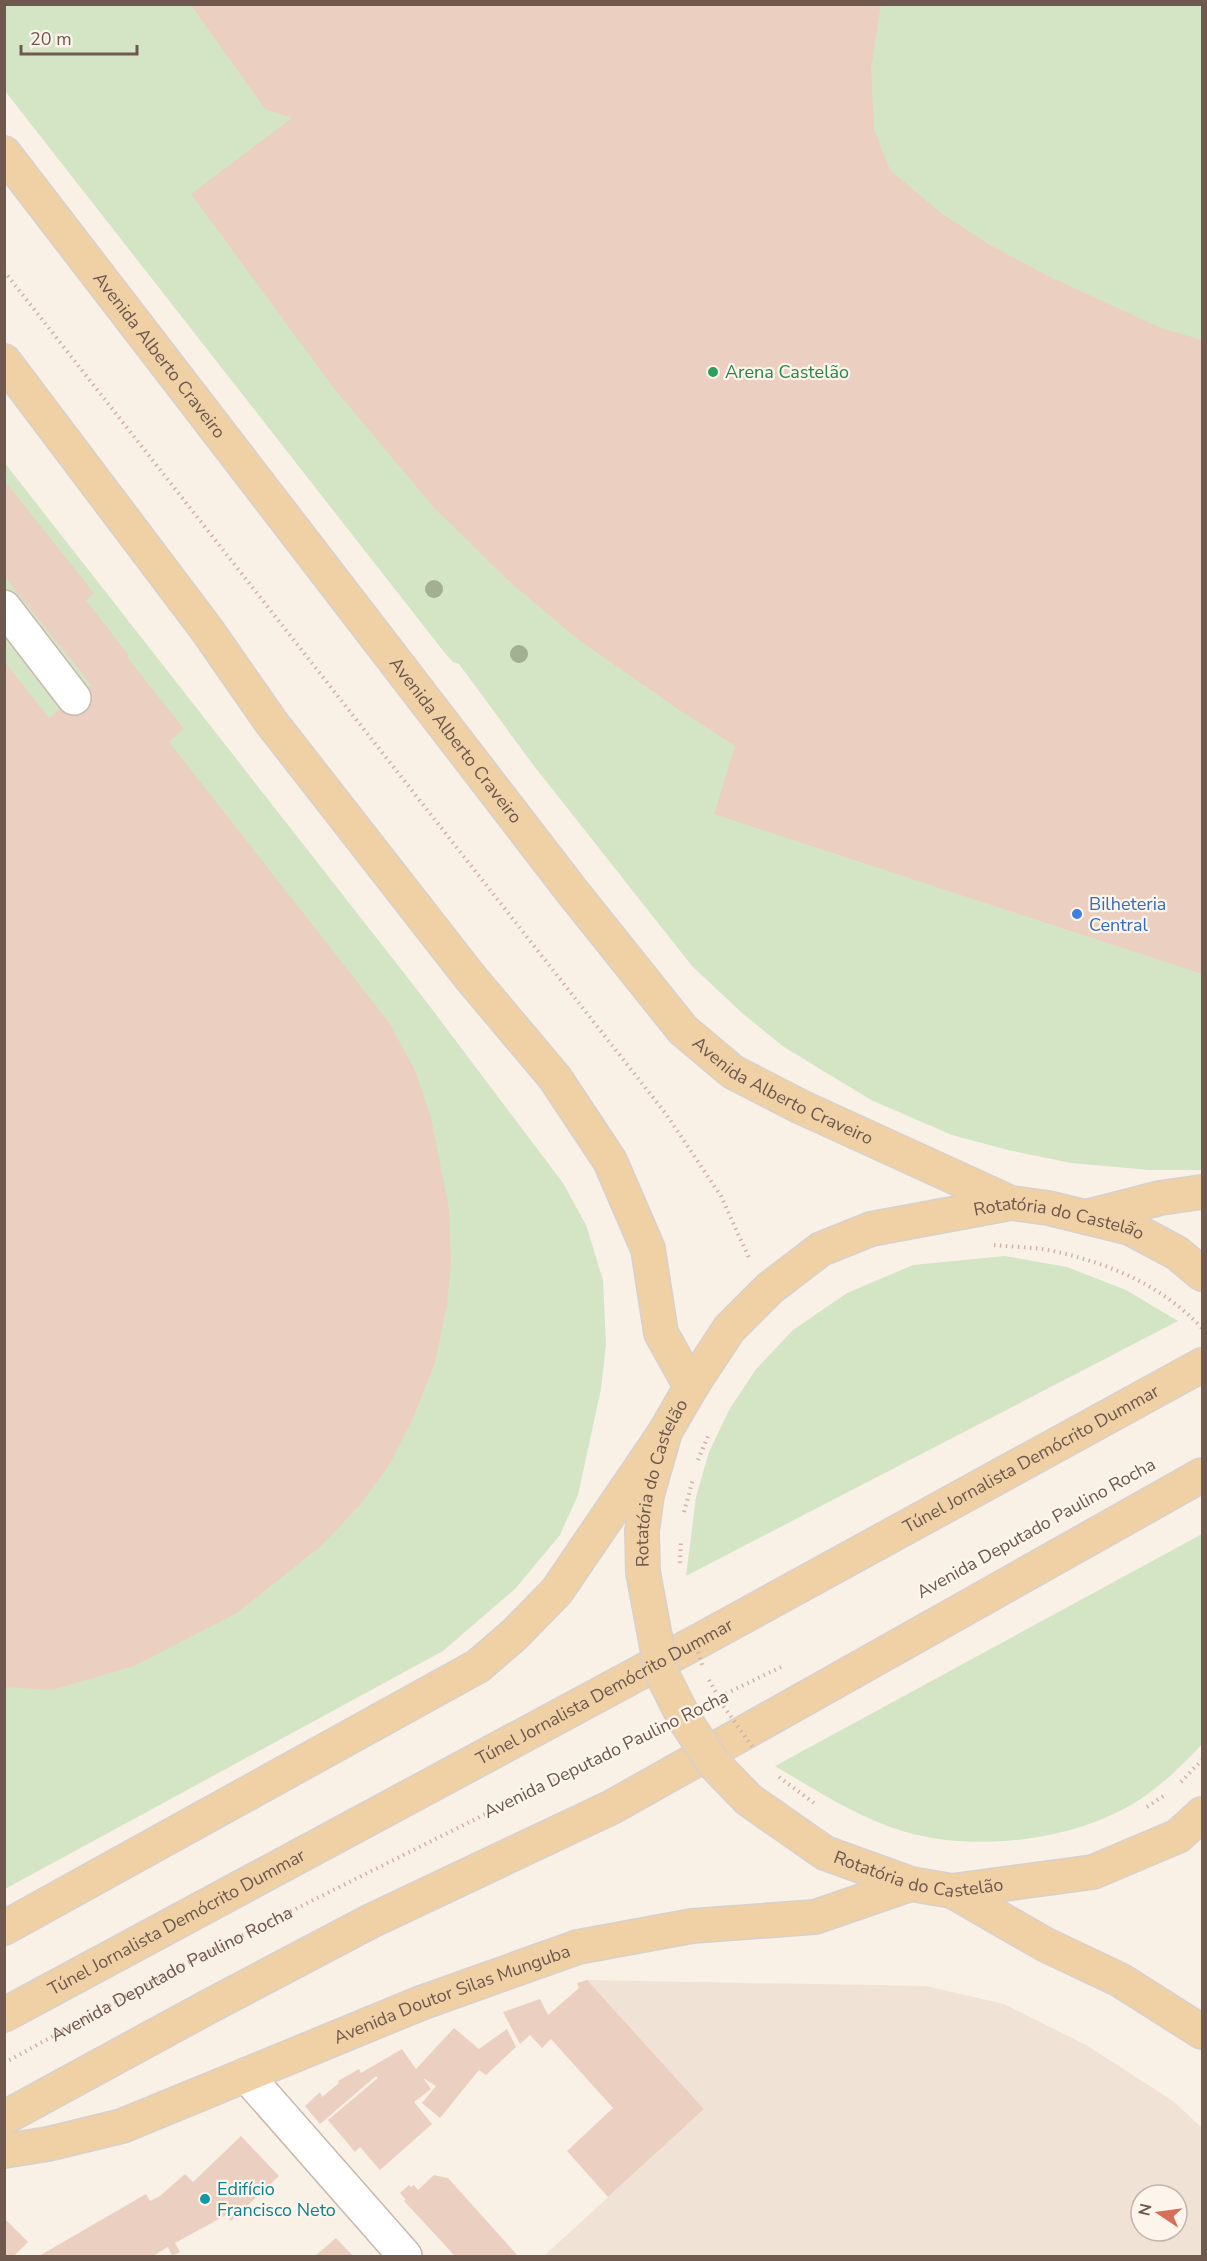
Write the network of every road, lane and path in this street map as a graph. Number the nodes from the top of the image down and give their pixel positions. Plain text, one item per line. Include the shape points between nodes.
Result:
1 (4, 153) edge
2 (4, 271) edge
3 (4, 361) edge
4 (4, 607) edge
5 (74, 698) dead end
6 (1203, 1192) edge
7 (1011, 1203) junction
8 (1089, 1217) junction
9 (990, 1245) dead end
10 (750, 1261) dead end
11 (1203, 1274) edge
12 (1203, 1328) edge
13 (1203, 1365) edge
14 (691, 1387) junction
15 (665, 1432) junction
16 (709, 1433) dead end
17 (697, 1462) dead end
18 (694, 1473) dead end
19 (1203, 1474) edge
20 (683, 1515) dead end
21 (682, 1532) dead end
22 (680, 1571) dead end
23 (697, 1651) dead end
24 (784, 1665) dead end
25 (703, 1670) dead end
26 (708, 1679) dead end
27 (709, 1702) dead end
28 (656, 1729) dead end
29 (755, 1750) dead end
30 (1203, 1760) edge
31 (777, 1775) dead end
32 (1176, 1786) dead end
33 (1170, 1791) dead end
34 (822, 1807) dead end
35 (1140, 1812) dead end
36 (1203, 1814) edge
37 (911, 1884) junction
38 (952, 1891) junction
39 (4, 1928) edge
40 (4, 2014) edge
41 (1203, 2032) edge
42 (4, 2063) edge
43 (246, 2075) junction
44 (4, 2118) edge
45 (4, 2151) edge
46 (405, 2256) edge

1 - 7 main road, Avenida Alberto Craveiro via 683,1030 733,1072
2 - 10 path via 666,1114 721,1196
3 - 14 main road via 207,630 271,722 470,977 555,1078 615,1172 648,1249 661,1333
4 - 5 street
6 - 8 main road via 1160,1197
7 - 8 main road, Rotatória do Castelão
7 - 14 main road, Rotatória do Castelão via 871,1229 821,1250 770,1288 729,1329
8 - 11 main road, Rotatória do Castelão via 1130,1228 1177,1253
9 - 12 path via 1052,1251 1113,1268 1148,1284
13 - 40 main road, Túnel Jornalista Demócrito Dummar
14 - 15 main road, Rotatória do Castelão
15 - 37 main road, Rotatória do Castelão, bridge via 647,1495 642,1531 643,1572 662,1674 684,1720 713,1762 749,1800 825,1853
15 - 39 main road via 557,1591 478,1666
16 - 17 path
18 - 20 path
19 - 44 main road via 612,1808 371,1921
21 - 22 path, bridge
23 - 25 path, bridge
24 - 27 path, Avenida Deputado Paulino Rocha
26 - 29 path, bridge
28 - 42 path, Avenida Deputado Paulino Rocha via 185,1964
30 - 32 path
31 - 34 path, bridge
33 - 35 path
36 - 38 main road, Rotatória do Castelão via 1178,1836 1093,1872
37 - 38 main road, Rotatória do Castelão
37 - 43 main road, Avenida Doutor Silas Munguba via 815,1917 692,1926 578,1947 421,2003
38 - 41 main road via 1046,1945 1119,1980
43 - 45 main road, Avenida Doutor Silas Munguba via 122,2127
43 - 46 street

